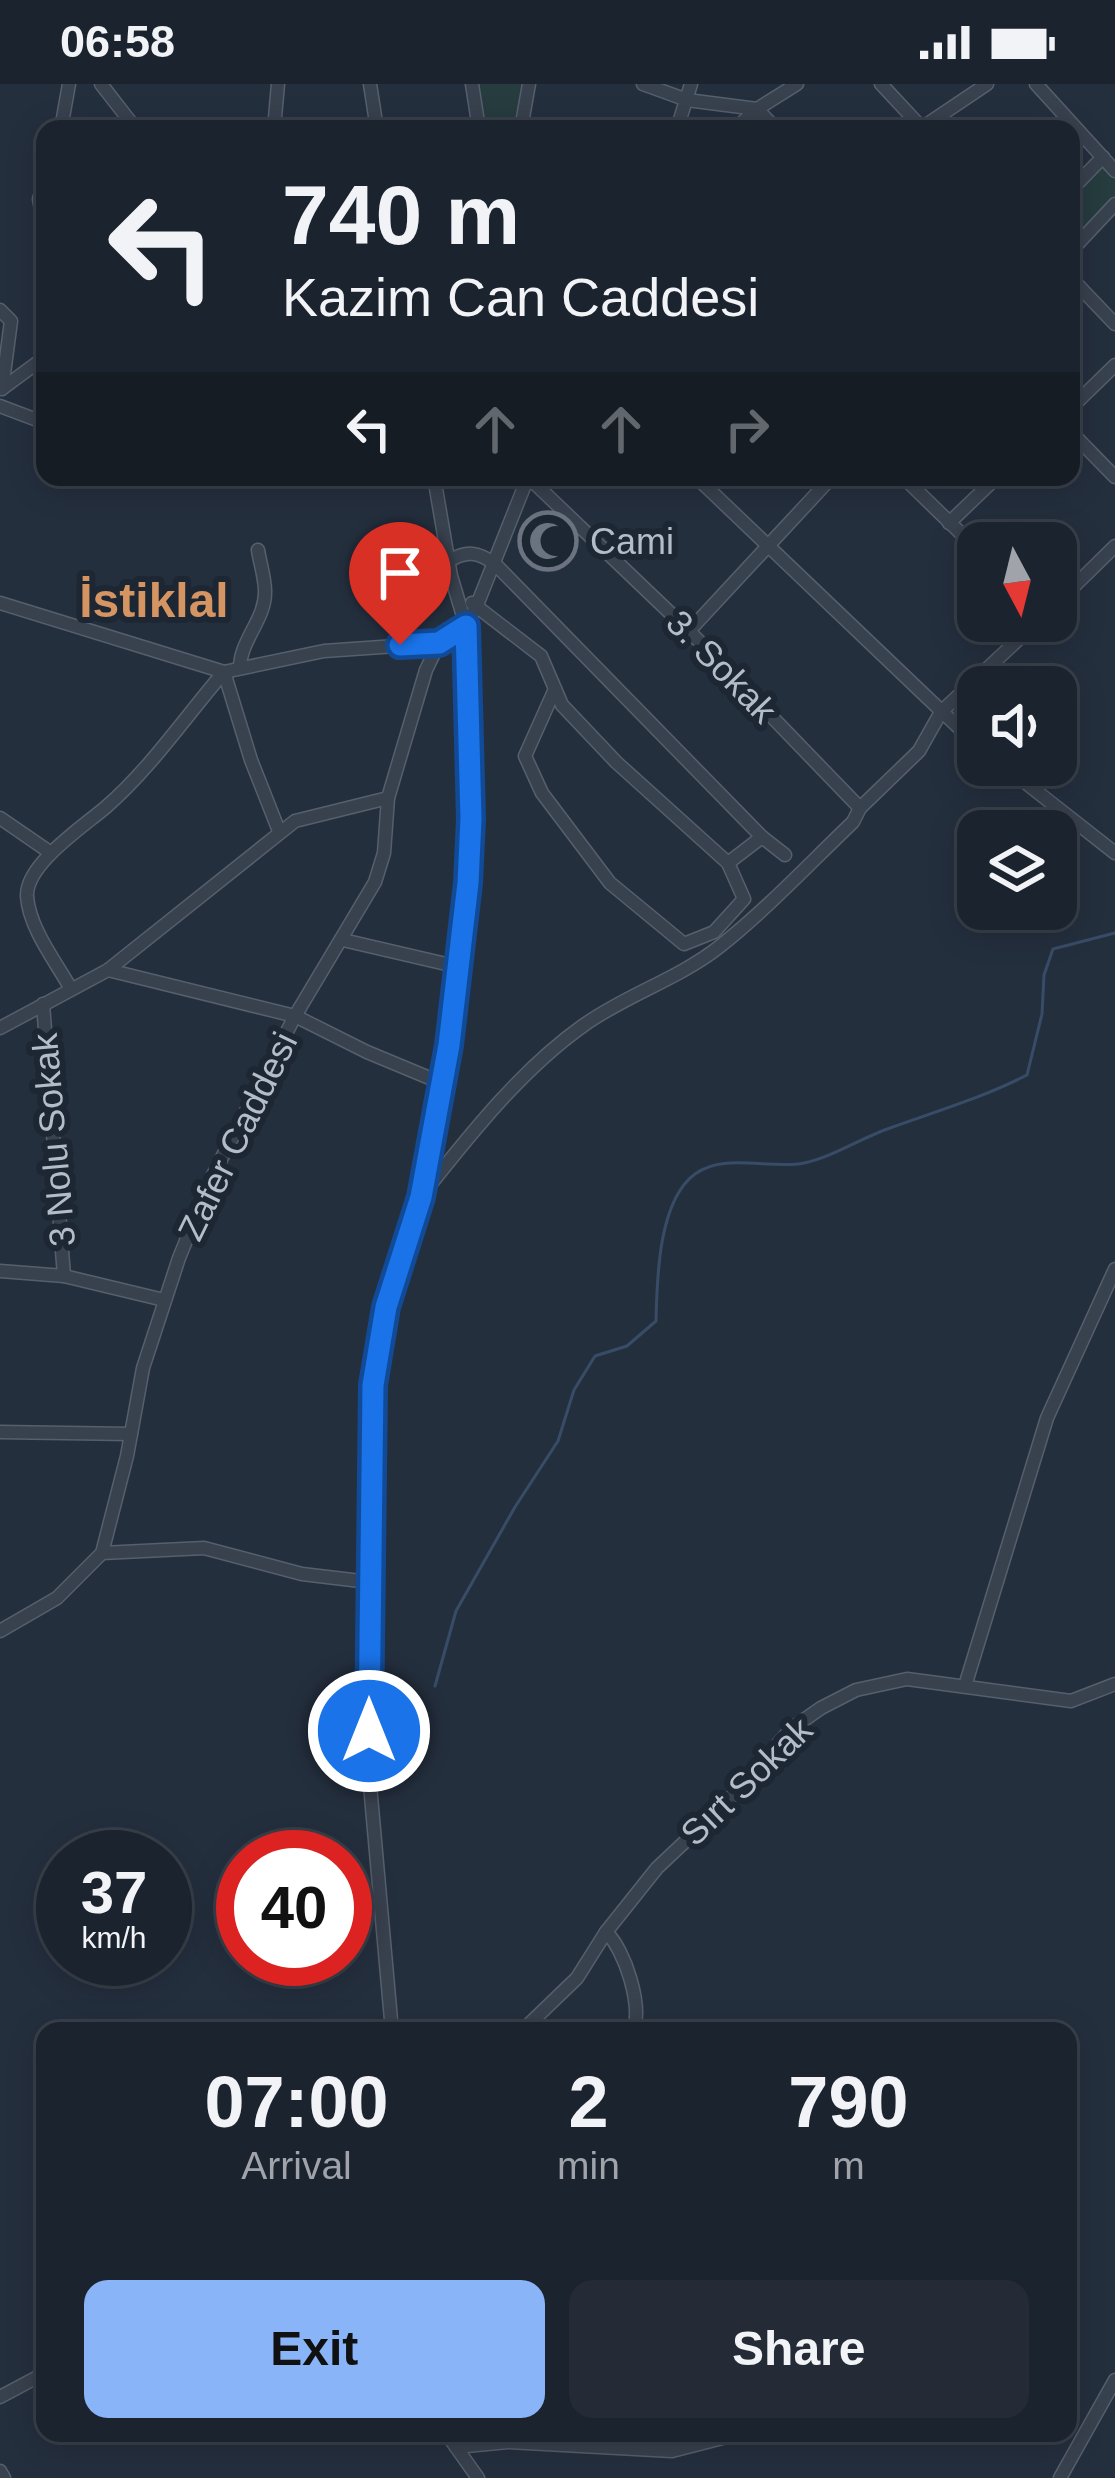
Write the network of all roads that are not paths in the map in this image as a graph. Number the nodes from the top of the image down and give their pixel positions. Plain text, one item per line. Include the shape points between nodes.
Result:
1 (69, 84) edge
2 (101, 84) edge
3 (278, 84) edge
4 (370, 84) edge
5 (472, 84) edge
6 (529, 84) edge
7 (643, 84) edge
8 (691, 84) edge
9 (797, 84) edge
10 (881, 84) edge
11 (987, 84) edge
12 (1036, 84) edge
13 (687, 100) junction
14 (757, 109) junction
15 (63, 120) edge
16 (129, 120) edge
17 (275, 120) edge
18 (376, 120) edge
19 (478, 120) edge
20 (523, 120) edge
21 (680, 120) edge
22 (745, 120) edge
23 (767, 120) edge
24 (914, 120) edge
25 (935, 120) edge
26 (1069, 120) edge
27 (1080, 132) edge
28 (1103, 157) junction
29 (1115, 171) edge
30 (1080, 181) edge
31 (1115, 204) edge
32 (1080, 241) edge
33 (1080, 287) edge
34 (0, 310) edge
35 (1115, 324) edge
36 (36, 363) edge
37 (1115, 365) edge
38 (1, 390) edge
39 (1080, 398) edge
40 (0, 406) edge
41 (36, 420) edge
42 (1080, 441) edge
43 (1115, 477) edge
44 (436, 486) edge
45 (525, 486) edge
46 (537, 486) edge
47 (705, 486) edge
48 (824, 486) edge
49 (912, 486) edge
50 (988, 486) edge
51 (949, 523) junction
52 (957, 530) edge
53 (768, 546) junction
54 (1115, 546) edge
55 (258, 550) dead end
56 (449, 561) junction
57 (495, 564) junction
58 (1077, 583) edge
59 (456, 592) junction
60 (0, 603) edge
61 (477, 605) junction
62 (466, 626) junction
63 (689, 631) junction
64 (1016, 642) edge
65 (439, 643) junction
66 (240, 668) junction
67 (224, 672) junction
68 (555, 689) junction
69 (941, 712) junction
70 (957, 727) edge
71 (1030, 786) edge
72 (388, 798) junction
73 (860, 808) junction
74 (0, 818) edge
75 (279, 831) junction
76 (762, 837) junction
77 (51, 853) junction
78 (1115, 853) edge
79 (785, 855) dead end
80 (728, 863) junction
81 (343, 940) junction
82 (459, 967) junction
83 (108, 970) junction
84 (71, 989) junction
85 (43, 1004) junction
86 (295, 1016) junction
87 (0, 1028) edge
88 (444, 1084) junction
89 (421, 1197) junction
90 (1115, 1269) edge
91 (0, 1271) edge
92 (64, 1276) junction
93 (164, 1300) junction
94 (0, 1432) edge
95 (131, 1434) junction
96 (102, 1553) junction
97 (370, 1582) junction
98 (0, 1631) edge
99 (1115, 1684) edge
100 (965, 1686) junction
101 (606, 1932) junction
102 (391, 2022) edge
103 (531, 2022) edge
104 (635, 2022) edge
105 (36, 2378) edge
106 (1115, 2380) edge
107 (0, 2397) edge
108 (452, 2442) edge
109 (508, 2442) edge
110 (508, 2442) edge
111 (707, 2442) edge
112 (456, 2447) junction
113 (478, 2478) edge
114 (1060, 2478) edge

1 - 15 street
2 - 16 street
3 - 17 street
4 - 18 street
5 - 19 street
6 - 20 street
7 - 13 street
8 - 13 street
9 - 14 street
10 - 24 street
11 - 25 street
12 - 26 street
13 - 14 street
13 - 21 street
14 - 22 street
14 - 23 street
27 - 28 street
28 - 29 street
28 - 30 street
31 - 32 street
33 - 35 street
34 - 38 street via 11,321
36 - 38 street
37 - 39 street
40 - 41 street
42 - 43 street
44 - 56 street
45 - 57 street
46 - 63 street, 3. Sokak
47 - 53 street
48 - 53 street
49 - 51 street
50 - 51 street
51 - 52 street
53 - 63 street
53 - 69 street
54 - 58 street
55 - 66 street via 266,592
56 - 57 street via 472,553
56 - 59 street
57 - 61 street
57 - 76 street
59 - 61 street
59 - 62 street
60 - 67 street
61 - 62 street
61 - 68 street via 541,656
62 - 65 street
62 - 82 street via 471,819
63 - 73 street, 3. Sokak
64 - 69 street
65 - 66 street via 324,651
65 - 72 street, Zafer Caddesi
66 - 67 street
67 - 75 street
67 - 77 street via 112,802
68 - 80 street via 616,763
68 - 80 street via 525,756 542,793 610,883 684,944 714,932 745,899
69 - 70 street
69 - 73 street via 919,751
71 - 78 street
72 - 75 street
72 - 81 street, Zafer Caddesi via 382,865
73 - 89 street via 715,950 559,1044
74 - 77 street
75 - 83 street
76 - 79 street
76 - 80 street
77 - 84 street via 27,897
81 - 82 street
81 - 86 street, Zafer Caddesi
82 - 88 street
83 - 84 street
83 - 86 street
84 - 85 street
85 - 87 street
85 - 92 street, 3 Nolu Sokak
86 - 88 street
86 - 93 street, Zafer Caddesi via 213,1175
88 - 89 street
89 - 97 street via 377,1348
90 - 100 street via 1047,1418
91 - 92 street
92 - 93 street
93 - 95 street, Zafer Caddesi
94 - 95 street
95 - 96 street, Zafer Caddesi
96 - 97 street via 204,1548
96 - 98 street via 57,1598
97 - 102 street via 370,1785
99 - 100 street, Sırt Sokak via 1071,1701
100 - 101 street, Sırt Sokak via 886,1682 821,1708 657,1868
101 - 103 street, Sırt Sokak via 577,1978
101 - 104 street via 638,2004
105 - 107 street
106 - 114 street
108 - 112 street
109 - 111 street via 672,2451
110 - 112 street
112 - 113 street

